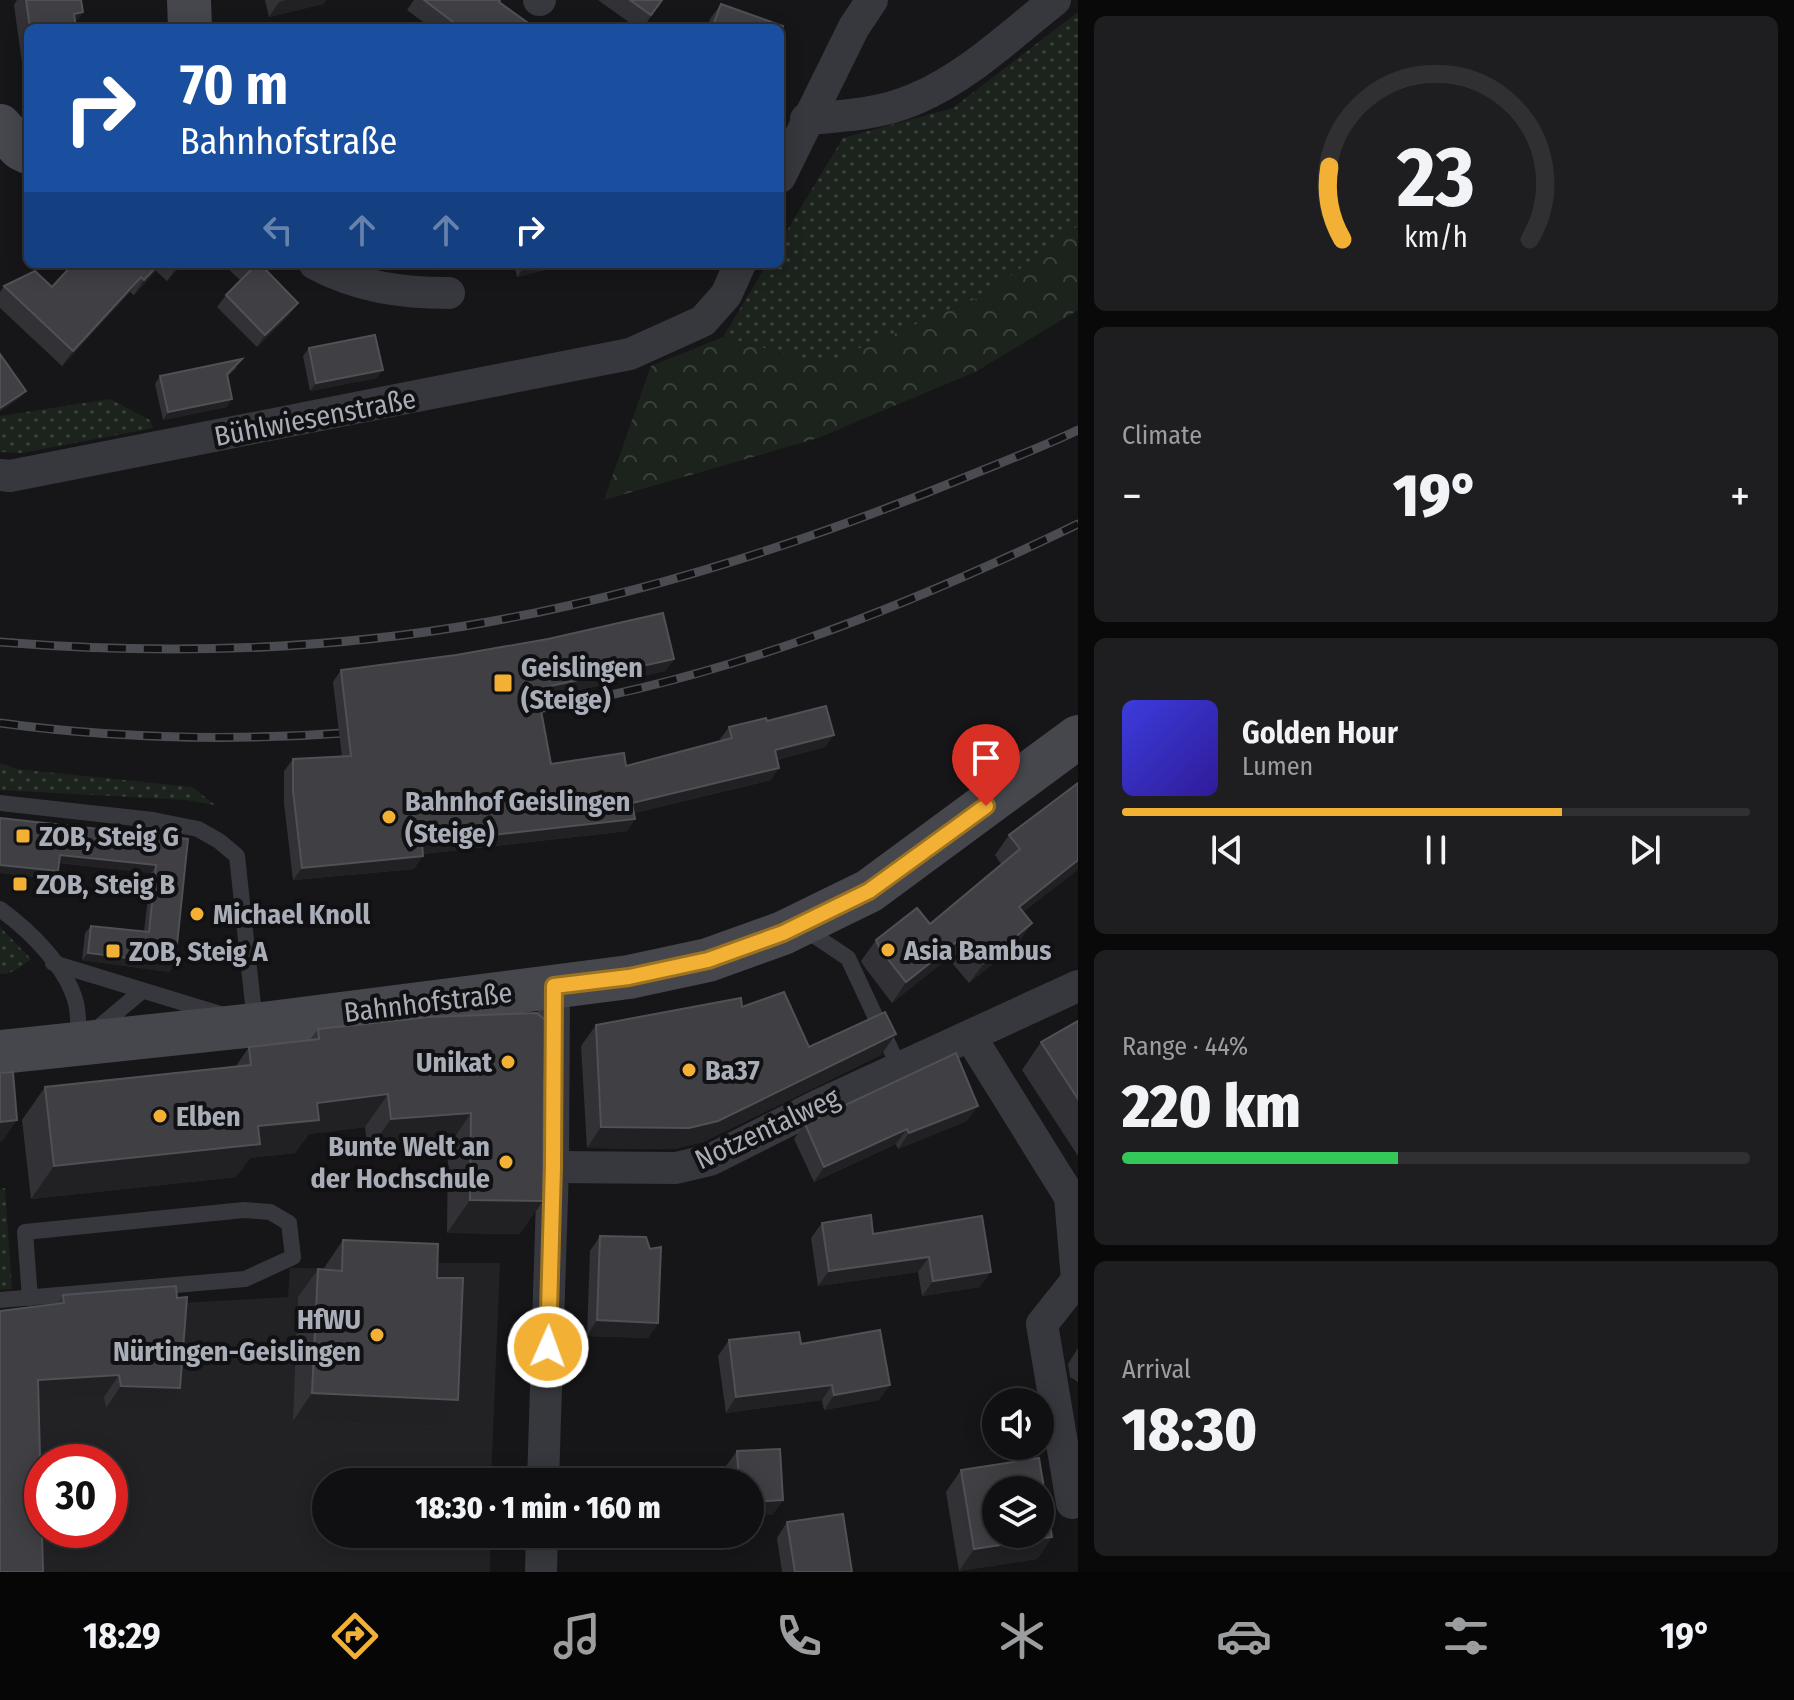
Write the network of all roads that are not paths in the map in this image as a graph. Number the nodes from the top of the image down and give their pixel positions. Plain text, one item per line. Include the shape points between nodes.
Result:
1 (189, 0) edge
2 (872, 0) edge
3 (1055, 0) edge
4 (190, 24) edge
5 (806, 119) junction
6 (0, 126) edge
7 (24, 150) edge
8 (784, 168) edge
9 (322, 268) edge
10 (738, 268) edge
11 (449, 293) dead end
12 (0, 475) edge
13 (1078, 737) edge
14 (0, 803) edge
15 (0, 909) edge
16 (800, 926) junction
17 (53, 963) junction
18 (554, 986) junction
19 (1078, 986) edge
20 (142, 991) junction
21 (256, 1025) junction
22 (970, 1036) junction
23 (80, 1044) junction
24 (0, 1052) edge
25 (899, 1067) junction
26 (553, 1167) junction
27 (30, 1298) junction
28 (0, 1300) edge
29 (543, 1468) edge
30 (1072, 1503) dead end
31 (542, 1548) edge
32 (541, 1572) edge

1 - 4 street
2 - 5 street
3 - 5 street via 961,73 914,100 865,114
5 - 8 street
6 - 7 street
9 - 11 street via 375,287
10 - 12 street, Bühlwiesenstraße via 726,295 703,321 630,354 173,446
13 - 16 street, Bahnhofstraße via 869,891
14 - 21 lane via 198,829 237,856
15 - 17 lane
16 - 18 street, Bahnhofstraße via 708,960
16 - 25 lane via 848,958
17 - 20 lane
17 - 23 lane via 76,1003
18 - 21 street, Bahnhofstraße
18 - 26 street
19 - 22 street, Notzentalweg
20 - 21 lane
20 - 23 lane
21 - 23 street, Bahnhofstraße
22 - 25 street, Notzentalweg
22 - 30 street via 1070,1197 1077,1280 1042,1324
23 - 24 street, Bahnhofstraße
25 - 26 street, Notzentalweg via 710,1160 663,1169
26 - 29 street
27 - 27 lane via 245,1279 293,1257 289,1223 270,1212 244,1210 25,1232
27 - 28 lane
31 - 32 street

